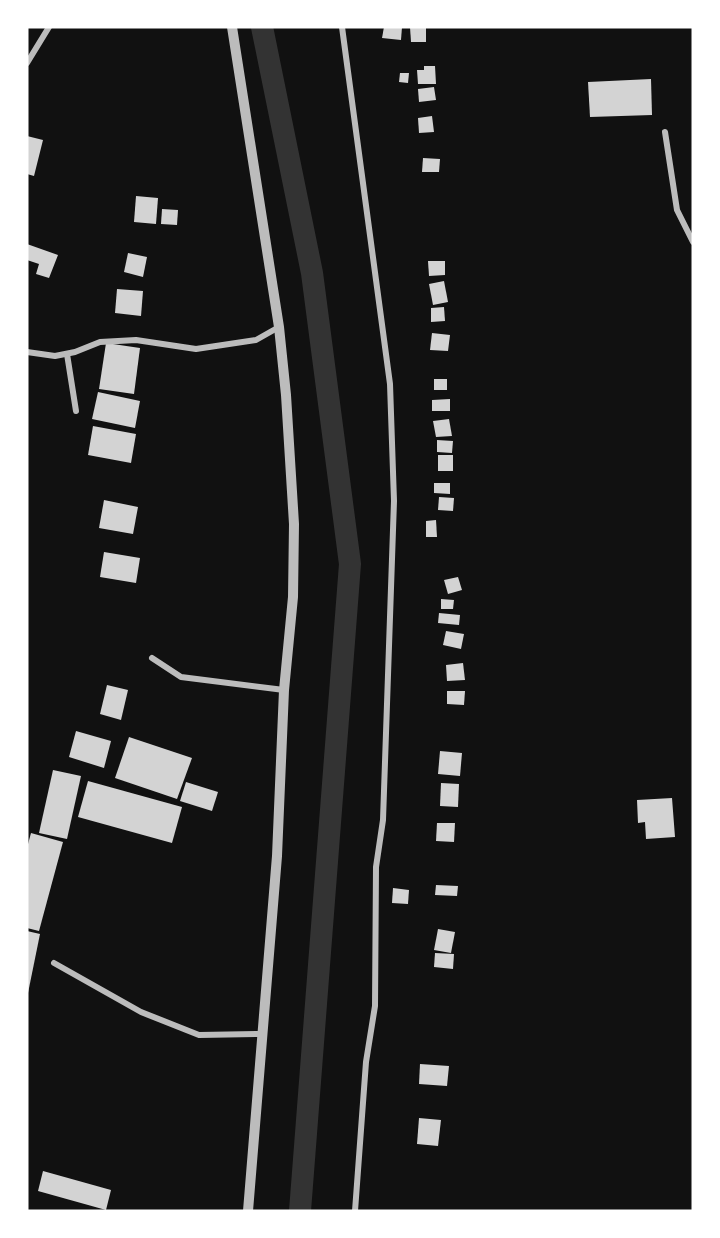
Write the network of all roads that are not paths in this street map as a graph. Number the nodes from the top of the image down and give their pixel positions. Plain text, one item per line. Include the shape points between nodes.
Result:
1 (49, 27) edge
2 (232, 27) edge
3 (342, 27) edge
4 (27, 63) edge
5 (665, 132) dead end
6 (693, 242) edge
7 (279, 327) junction
8 (27, 352) edge
9 (67, 354) junction
10 (76, 411) dead end
11 (152, 658) dead end
12 (284, 690) junction
13 (54, 963) dead end
14 (261, 1034) junction
15 (248, 1211) edge
16 (355, 1211) edge

1 - 4 street
2 - 7 street
3 - 16 street via 390,384 394,501 383,820 376,867 375,1006 366,1062
5 - 6 street via 675,201
7 - 9 street via 256,340 207,348 188,349 136,340 100,342
7 - 12 street via 294,524
8 - 9 street
9 - 10 street
11 - 12 street via 181,676
12 - 14 street via 277,856
13 - 14 street via 141,1012 199,1035
14 - 15 street

